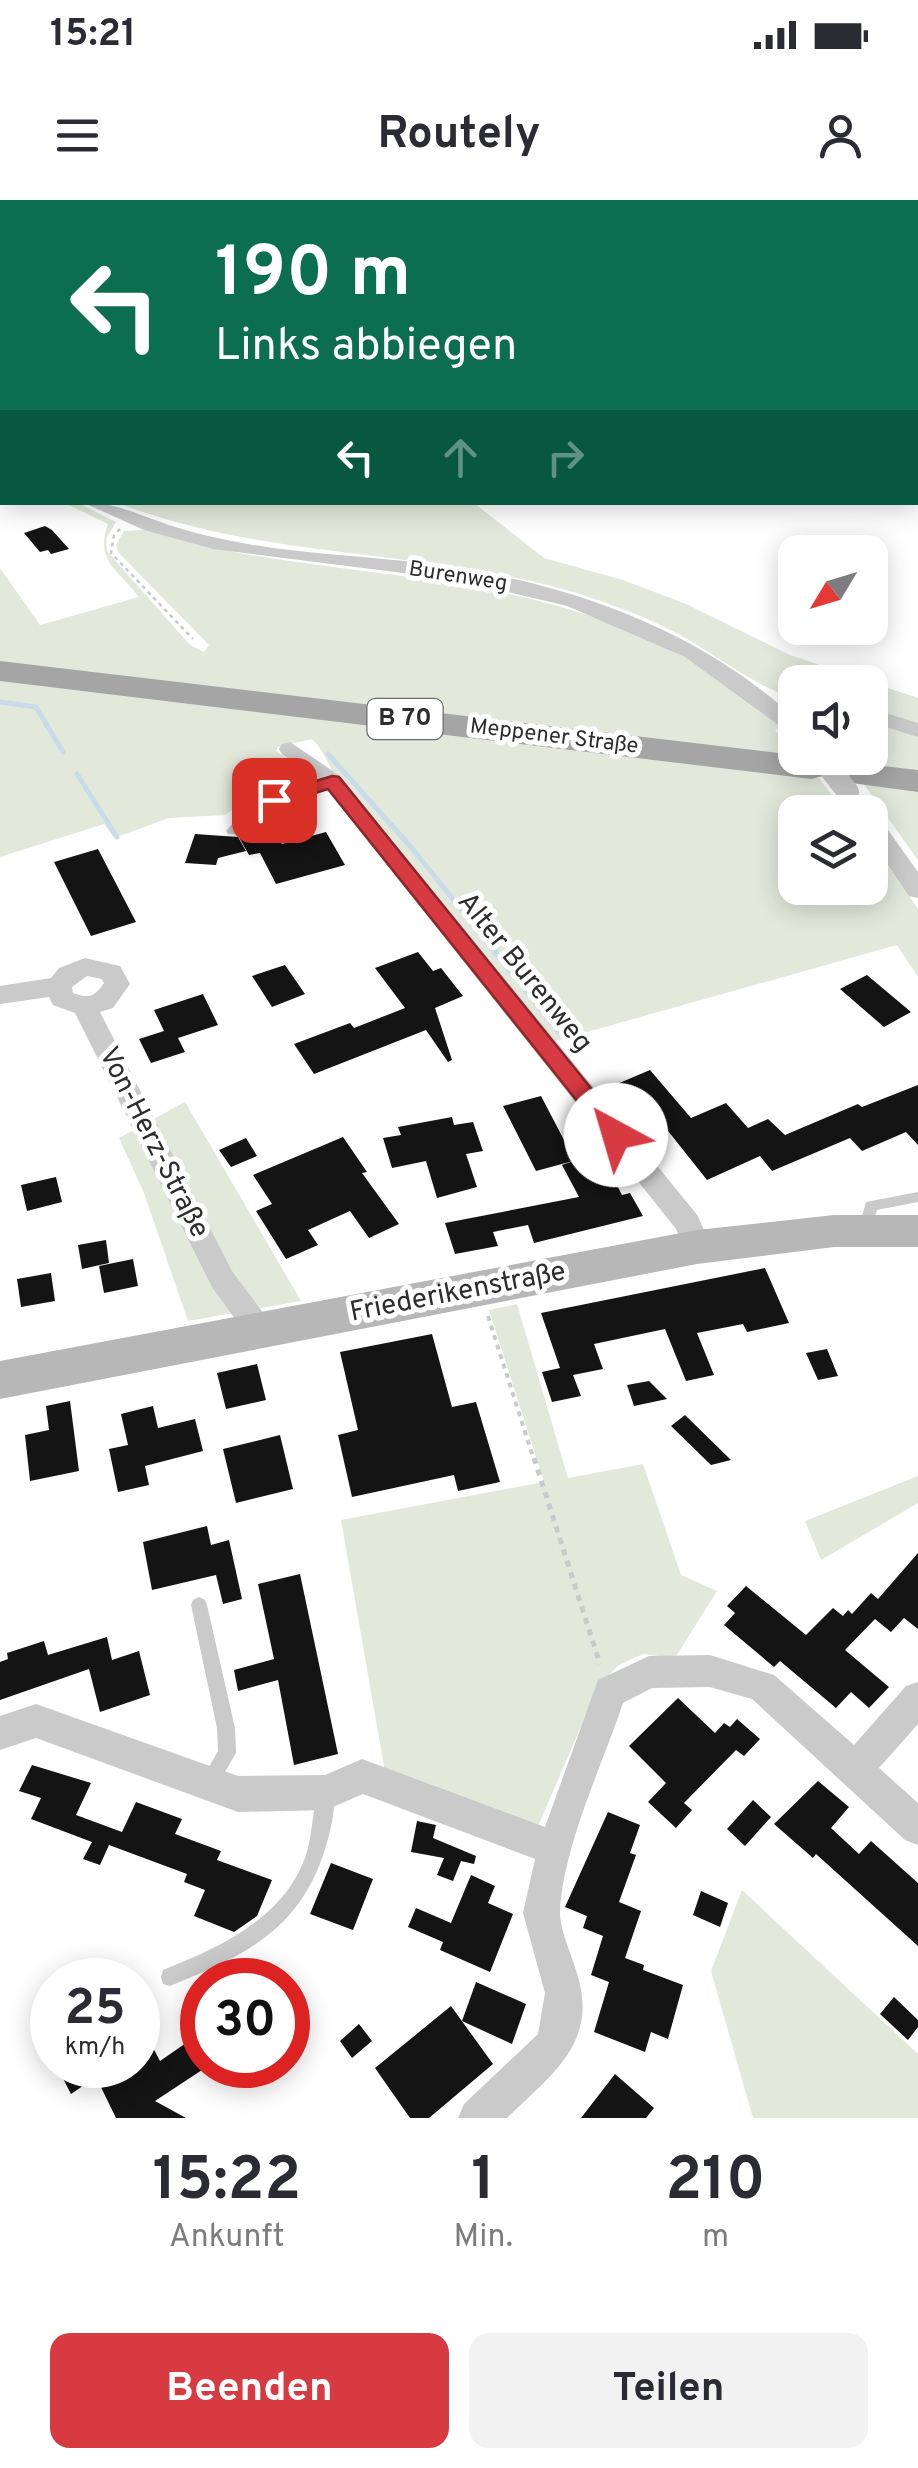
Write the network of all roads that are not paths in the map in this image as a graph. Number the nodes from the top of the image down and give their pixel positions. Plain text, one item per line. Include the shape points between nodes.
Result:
1 (97, 505) edge
2 (0, 670) edge
3 (778, 704) edge
4 (888, 721) edge
5 (918, 730) edge
6 (290, 749) dead end
7 (778, 759) edge
8 (838, 775) edge
9 (332, 782) junction
10 (918, 782) edge
11 (852, 783) junction
12 (857, 795) edge
13 (232, 830) dead end
14 (888, 847) edge
15 (918, 890) edge
16 (59, 986) junction
17 (0, 996) edge
18 (85, 1007) junction
19 (918, 1197) edge
20 (865, 1230) junction
21 (918, 1231) edge
22 (698, 1246) junction
23 (244, 1334) junction
24 (0, 1380) edge
25 (198, 1605) dead end
26 (918, 1698) edge
27 (0, 1733) edge
28 (855, 1770) junction
29 (209, 1784) junction
30 (326, 1792) junction
31 (918, 1827) edge
32 (555, 1849) junction
33 (170, 1977) dead end
34 (478, 2118) edge

1 - 3 street, Burenweg via 216,544 490,580 579,602 662,636
2 - 7 main road, Meppener Straße / B 70
4 - 5 street
6 - 9 street, Alter Burenweg
8 - 11 street, bridge
9 - 13 lane via 252,808
9 - 22 street, Alter Burenweg via 688,1224
10 - 11 main road
11 - 12 street
14 - 15 street
16 - 17 street
16 - 18 street, Von-Herz-Straße via 62,998
16 - 18 street via 76,969 111,972 115,991
18 - 23 street, Von-Herz-Straße
19 - 20 lane via 872,1206
20 - 21 street, Friederikenstraße
20 - 22 street, Friederikenstraße
22 - 23 street, Friederikenstraße
23 - 24 street, Friederikenstraße
25 - 29 lane via 226,1728 227,1753
26 - 28 street
27 - 29 street via 36,1721
28 - 31 street
28 - 32 street via 762,1686 710,1671 649,1672 610,1692
29 - 30 street via 238,1794
30 - 32 street via 362,1776
30 - 33 lane via 324,1832 287,1911 223,1958
32 - 34 street via 541,1913 564,1993 556,2044

